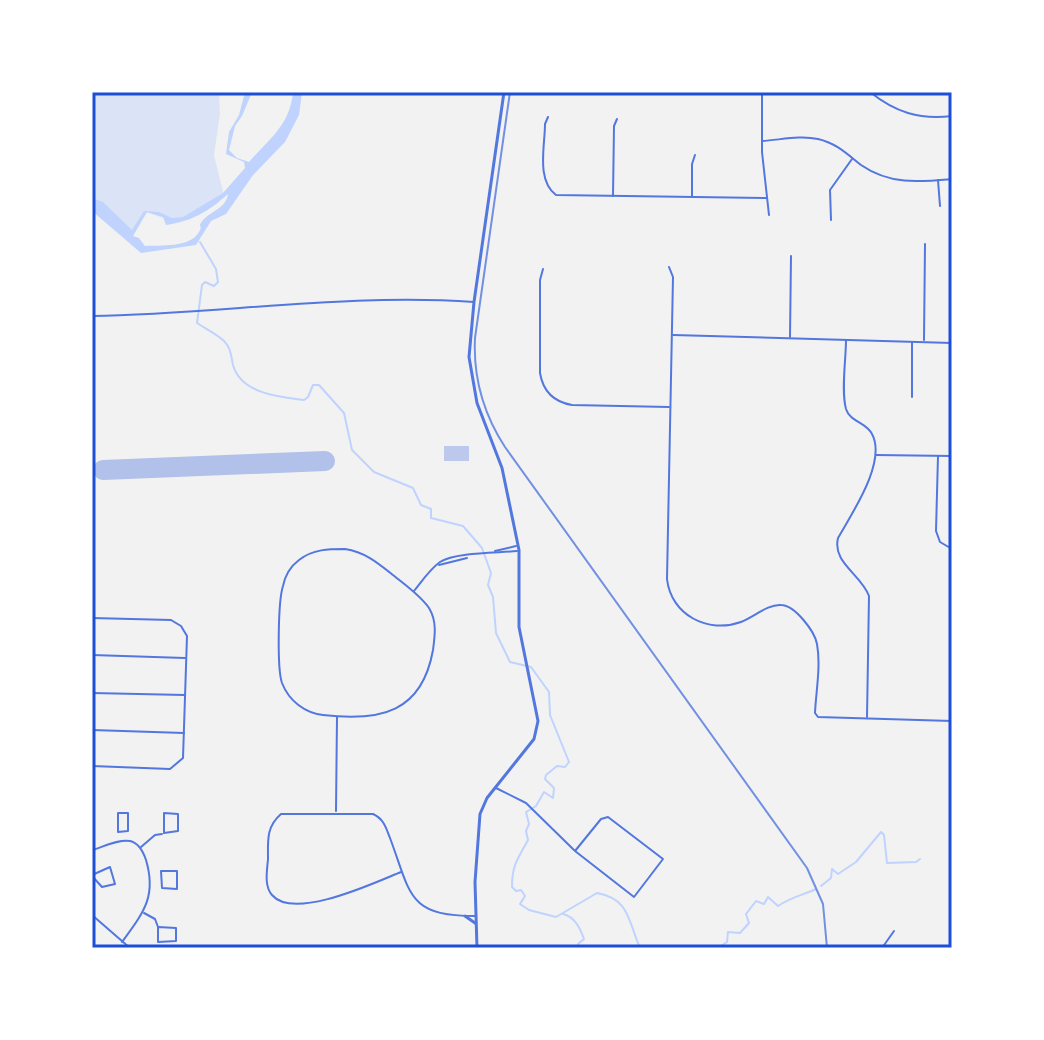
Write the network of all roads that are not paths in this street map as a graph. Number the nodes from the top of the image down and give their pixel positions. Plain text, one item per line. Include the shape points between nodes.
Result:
1 (504, 92) edge
2 (762, 92) edge
3 (870, 92) edge
4 (952, 116) edge
5 (548, 117) dead end
6 (617, 119) dead end
7 (762, 141) junction
8 (695, 155) dead end
9 (853, 158) junction
10 (952, 179) edge
11 (938, 180) junction
12 (613, 197) junction
13 (692, 198) junction
14 (767, 198) junction
15 (940, 206) dead end
16 (769, 215) dead end
17 (831, 220) dead end
18 (925, 244) dead end
19 (791, 256) dead end
20 (669, 267) dead end
21 (543, 269) dead end
22 (474, 302) junction
23 (92, 316) edge
24 (672, 335) junction
25 (790, 338) junction
26 (846, 340) junction
27 (912, 341) junction
28 (924, 341) junction
29 (952, 343) edge
30 (912, 397) dead end
31 (670, 407) junction
32 (874, 455) junction
33 (938, 456) junction
34 (952, 456) edge
35 (519, 548) junction
36 (952, 549) edge
37 (413, 592) junction
38 (92, 618) edge
39 (186, 622) dead end
40 (181, 626) junction
41 (92, 655) edge
42 (186, 658) junction
43 (92, 693) edge
44 (186, 695) junction
45 (337, 716) junction
46 (867, 719) junction
47 (952, 721) edge
48 (92, 730) edge
49 (185, 733) junction
50 (92, 766) edge
51 (495, 788) junction
52 (336, 813) junction
53 (118, 832) junction
54 (164, 833) junction
55 (119, 842) junction
56 (140, 848) junction
57 (92, 850) edge
58 (575, 851) junction
59 (401, 872) junction
60 (92, 876) edge
61 (162, 888) joint
62 (143, 913) junction
63 (92, 915) edge
64 (465, 916) junction
65 (476, 916) junction
66 (476, 924) junction
67 (158, 927) junction
68 (894, 931) dead end
69 (122, 942) junction
70 (130, 948) edge
71 (477, 948) edge
72 (882, 948) edge

1 - 22 street
2 - 7 street
3 - 4 street via 911,115
5 - 12 street via 548,188 563,196
6 - 12 street
7 - 9 street via 812,138
7 - 14 street
8 - 13 street
9 - 11 street via 894,180
9 - 17 street via 830,190
10 - 11 street
11 - 15 street
12 - 13 street
13 - 14 street
14 - 16 street
18 - 28 street
19 - 25 street
20 - 24 street
21 - 31 street via 540,373 550,395 572,405
22 - 23 street via 359,302
22 - 35 street via 472,381 502,468
24 - 25 street
24 - 31 street
25 - 26 street
26 - 27 street
26 - 32 street via 846,408 870,431
27 - 28 street
27 - 30 street
28 - 29 street
31 - 46 street via 667,579 672,598 685,614 707,623 733,624 777,605 788,606 817,641 815,713
32 - 33 street
32 - 46 street via 872,475 836,547 869,596
33 - 34 street
33 - 36 street via 936,533
35 - 37 street via 453,557
35 - 51 street via 519,627 536,733
37 - 45 street via 428,607 435,627 422,685 406,703 388,712
37 - 45 street via 367,555 349,550 314,552 288,573 281,594 282,682 302,708
38 - 40 street via 168,619
39 - 40 street
40 - 42 street via 187,636
41 - 42 street
42 - 44 street
43 - 44 street
44 - 49 street
45 - 52 street
46 - 47 street
48 - 49 street
49 - 50 street via 181,764 166,769
51 - 58 street via 526,803
51 - 65 street via 479,820
52 - 59 street via 379,817
52 - 59 street via 281,814 273,821 268,831 267,883 272,895 292,903 327,900
53 - 53 street via 118,813 128,813 128,831
53 - 55 street
54 - 54 street via 164,813 178,814 178,831
54 - 56 street
55 - 56 street
55 - 57 street
56 - 62 street via 152,883
58 - 58 street via 634,897 663,859 608,817
59 - 64 street via 412,896 428,910
60 - 60 street via 110,867 115,884 102,887
61 - 61 street via 161,871 177,871 177,889
62 - 67 street
62 - 69 street
63 - 69 street
64 - 65 street
64 - 66 street
65 - 66 street
66 - 71 street
67 - 67 street via 176,928 176,941 158,942
68 - 72 street
69 - 70 street

